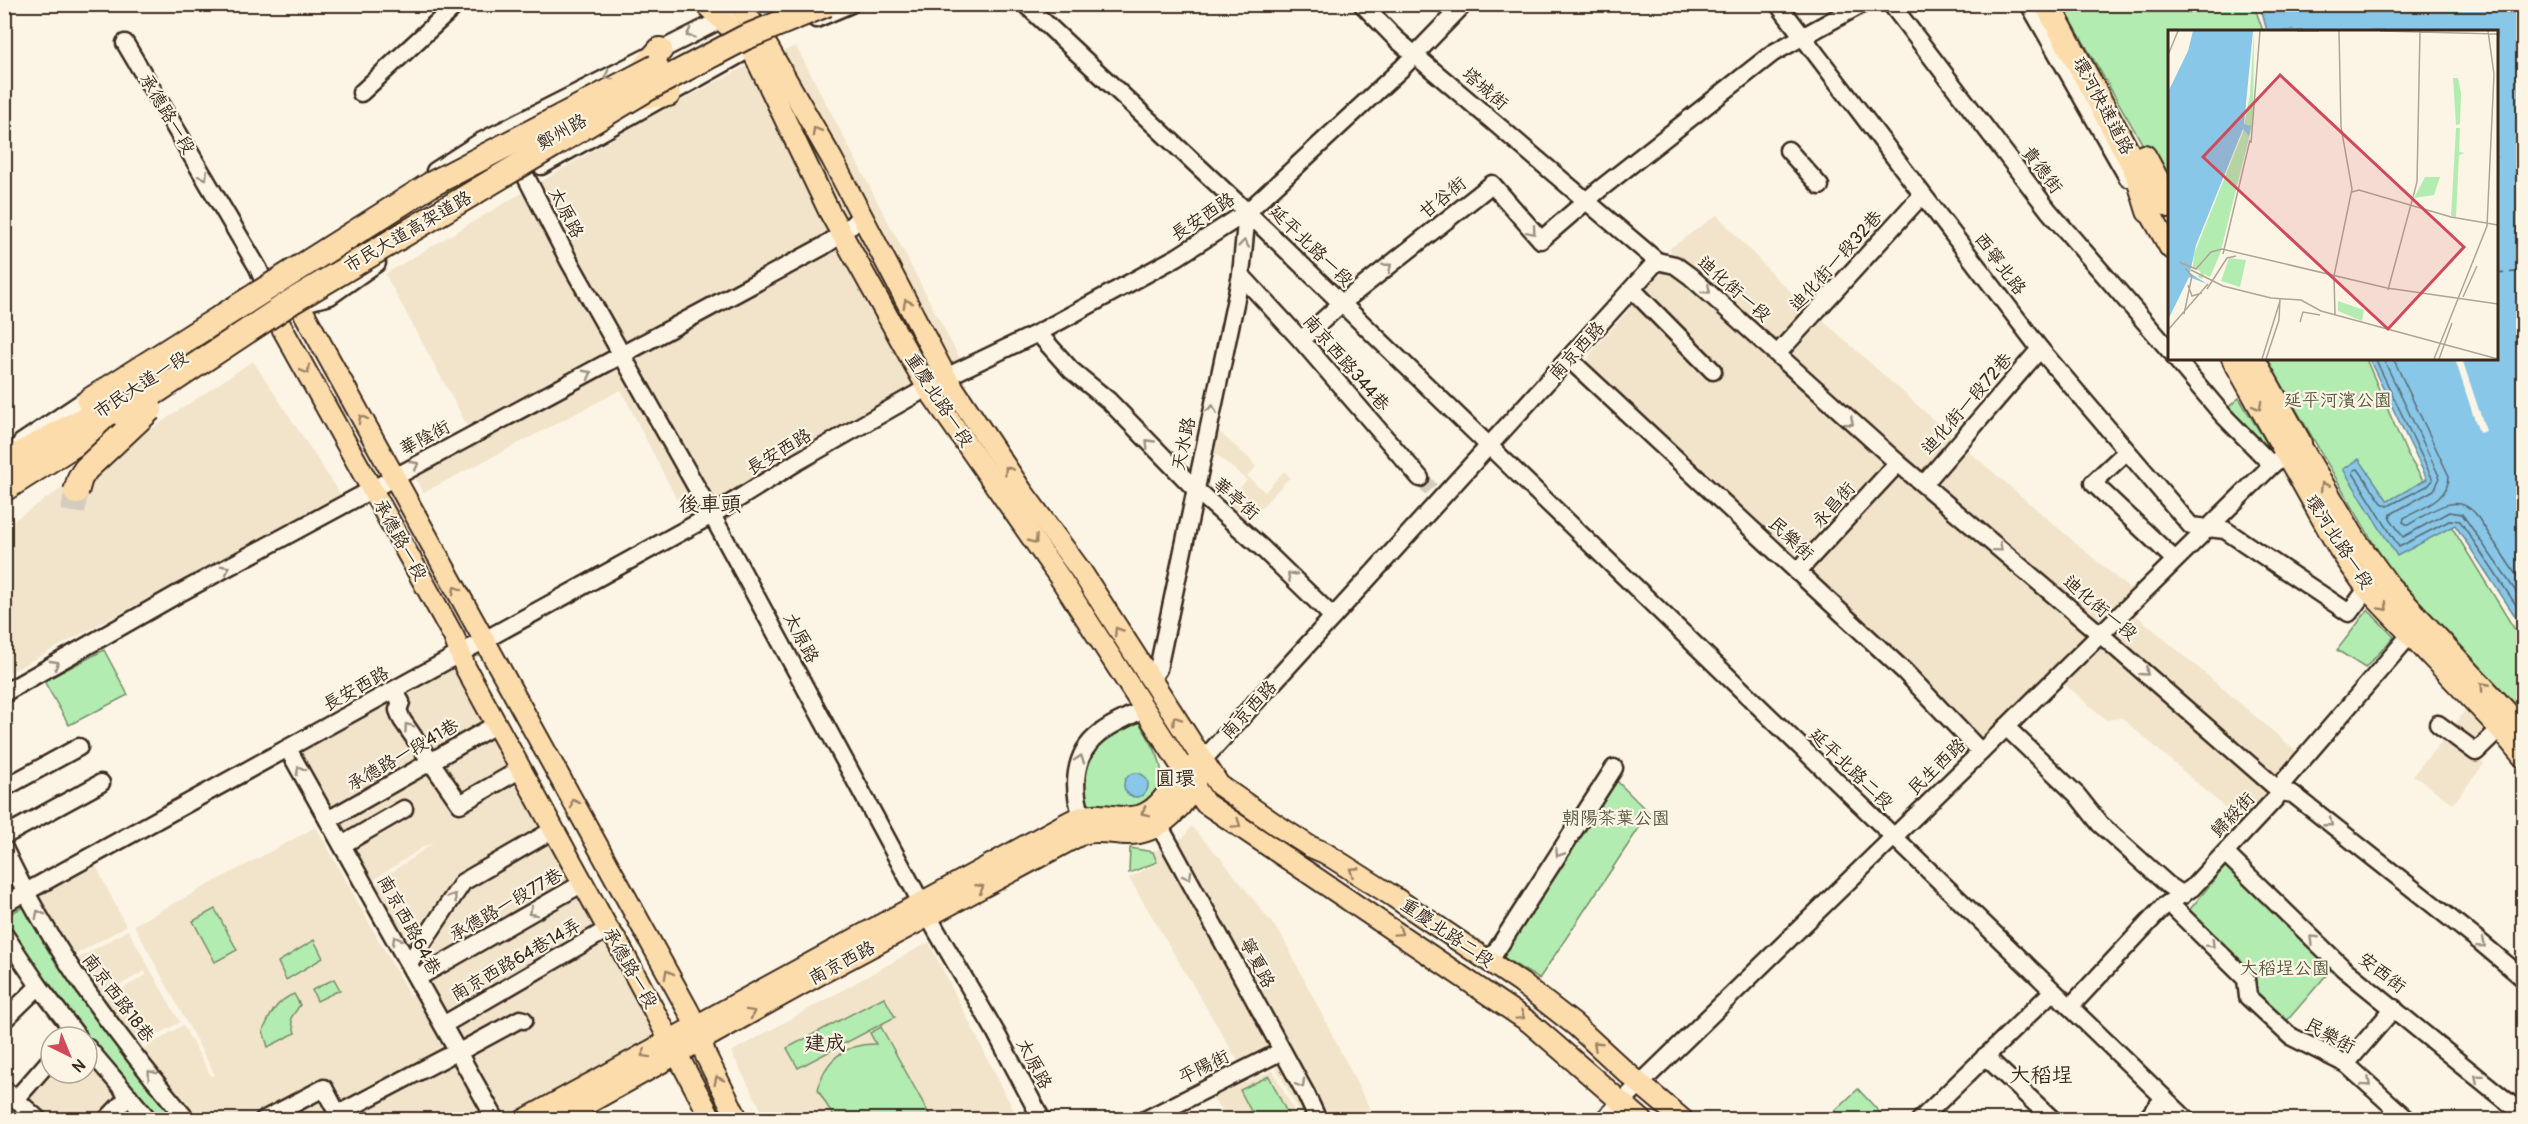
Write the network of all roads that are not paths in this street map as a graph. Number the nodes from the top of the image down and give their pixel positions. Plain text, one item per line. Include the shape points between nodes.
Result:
1 (457, 4) edge
2 (705, 4) edge
3 (782, 4) edge
4 (827, 4) edge
5 (851, 4) edge
6 (1025, 4) edge
7 (1362, 4) edge
8 (1464, 4) edge
9 (1778, 4) edge
10 (1862, 4) edge
11 (1891, 4) edge
12 (2029, 4) edge
13 (2047, 4) edge
14 (2061, 4) edge
15 (744, 23) edge
16 (1803, 37) junction
17 (125, 43) dead end
18 (660, 50) junction
19 (1415, 54) junction
20 (361, 93) dead end
21 (668, 94) junction
22 (619, 98) junction
23 (1788, 150) dead end
24 (525, 175) junction
25 (1820, 186) dead end
26 (1922, 195) junction
27 (1585, 201) junction
28 (2159, 208) edge
29 (1247, 212) junction
30 (862, 215) junction
31 (842, 234) junction
32 (2168, 244) edge
33 (1658, 261) junction
34 (1241, 275) junction
35 (272, 280) junction
36 (1633, 290) junction
37 (1342, 303) junction
38 (289, 308) junction
39 (1038, 333) junction
40 (1301, 340) junction
41 (2040, 350) junction
42 (2168, 350) edge
43 (1778, 353) junction
44 (622, 356) junction
45 (1569, 359) junction
46 (2177, 360) edge
47 (2233, 360) edge
48 (2253, 360) edge
49 (1713, 371) dead end
50 (946, 377) junction
51 (928, 389) junction
52 (103, 409) junction
53 (1488, 446) junction
54 (2126, 452) junction
55 (4, 454) edge
56 (2285, 454) junction
57 (4, 462) edge
58 (1898, 463) junction
59 (393, 477) junction
60 (1420, 478) tunnel mouth
61 (1924, 484) junction
62 (4, 489) edge
63 (372, 489) junction
64 (1195, 489) junction
65 (75, 492) tunnel mouth
66 (4, 498) edge
67 (712, 515) junction
68 (2208, 528) junction
69 (2175, 560) junction
70 (1797, 572) junction
71 (2367, 589) junction
72 (1333, 617) junction
73 (2100, 634) junction
74 (2410, 635) junction
75 (484, 641) junction
76 (459, 655) junction
77 (1150, 680) junction
78 (394, 691) junction
79 (4, 693) edge
80 (1145, 708) junction
81 (497, 724) junction
82 (2438, 724) dead end
83 (2006, 727) junction
84 (2500, 729) junction
85 (2523, 730) edge
86 (79, 747) dead end
87 (288, 749) junction
88 (1981, 752) junction
89 (2523, 758) edge
90 (431, 761) junction
91 (1202, 761) junction
92 (1614, 768) dead end
93 (521, 769) junction
94 (1189, 778) junction
95 (102, 783) dead end
96 (4, 788) edge
97 (2281, 792) junction
98 (404, 809) dead end
99 (1082, 816) junction
100 (328, 820) junction
101 (1159, 825) junction
102 (554, 830) junction
103 (4, 836) edge
104 (1892, 837) junction
105 (342, 845) junction
106 (4, 848) edge
107 (2224, 853) junction
108 (583, 883) junction
109 (27, 892) junction
110 (2176, 899) junction
111 (4, 904) edge
112 (925, 910) junction
113 (608, 929) junction
114 (4, 934) edge
115 (1489, 962) junction
116 (413, 971) junction
117 (2523, 979) edge
118 (39, 986) junction
119 (2053, 991) junction
120 (2070, 1007) junction
121 (2394, 1008) junction
122 (4, 1020) edge
123 (524, 1020) dead end
124 (68, 1025) edge
125 (443, 1025) junction
126 (698, 1033) junction
127 (674, 1047) junction
128 (1282, 1051) junction
129 (458, 1052) junction
130 (1985, 1056) junction
131 (99, 1061) edge
132 (2346, 1064) junction
133 (39, 1069) edge
134 (1641, 1084) junction
135 (10, 1094) edge
136 (129, 1096) junction
137 (2164, 1098) junction
138 (1621, 1102) junction
139 (2523, 1115) edge
140 (340, 1117) edge
141 (39, 1119) edge
142 (106, 1119) edge
143 (149, 1119) edge
144 (187, 1119) edge
145 (263, 1119) edge
146 (496, 1119) edge
147 (524, 1119) edge
148 (558, 1119) edge
149 (712, 1119) edge
150 (738, 1119) edge
151 (1041, 1119) edge
152 (1144, 1119) edge
153 (1318, 1119) edge
154 (1603, 1119) edge
155 (1642, 1119) edge
156 (1683, 1119) edge
157 (1920, 1119) edge
158 (2053, 1119) edge
159 (2146, 1119) edge
160 (2187, 1119) edge
161 (2408, 1119) edge

1 - 20 street
2 - 15 main road, 重慶北路一段
3 - 57 highway, 市民大道高架道路, bridge via 430,185 99,394
4 - 38 highway, 市民大道高架道路, bridge via 744,38 647,89
5 - 15 street, 鄭州路
6 - 29 street, 延平北路一段
7 - 19 street, 塔城街
8 - 19 street, 長安西路
9 - 16 street, 西寧北路
10 - 16 street
11 - 42 street, 貴德街 via 2049,211
12 - 28 street
13 - 28 highway, 環河快速道路
14 - 28 highway, 環河快速道路
15 -> 18 street, 鄭州路
15 - 21 street, 鄭州路
15 - 22 highway
30 -> 15 main road, 重慶北路一段
15 - 31 main road, 重慶北路一段
16 - 26 street, 西寧北路
16 - 27 street via 1773,53
17 -> 35 street, 承德路一段 via 248,252
18 - 22 highway
18 -> 35 street, 鄭州路 via 480,142
19 - 27 street, 塔城街
19 - 29 street, 長安西路
21 - 22 highway
21 - 24 street, 鄭州路
22 - 52 highway via 401,216
23 - 25 street
24 - 38 street, 鄭州路 via 330,296
24 - 44 street, 太原路
26 - 41 street, 西寧北路
26 - 43 street, 迪化街一段32巷
27 - 33 street
37 -> 27 street, 甘谷街 via 1492,184 1541,240
28 - 32 main road
34 -> 29 street, 天水路
29 - 37 street, 延平北路一段
29 - 39 street, 長安西路 via 1177,257
30 - 31 street, 華陰街
50 -> 30 main road, 重慶北路一段
31 - 44 street, 華陰街
31 - 51 main road, 重慶北路一段
33 - 36 street, 南京西路
33 -> 43 street, 迪化街一段 via 1675,265 1690,276
34 - 40 street, 南京西路344巷
64 -> 34 street, 天水路
35 - 38 main road, 承德路一段
35 - 38 main road, 承德路一段
35 - 55 street, 市民大道一段
36 - 45 street, 南京西路
36 - 49 street
37 - 40 street
37 - 53 street, 延平北路一段
59 -> 38 main road, 承德路一段
38 - 62 highway, 市民大道高架道路, bridge
38 -> 63 main road, 承德路一段
38 - 65 highway, bridge via 270,331 150,408 86,469
38 - 66 street, 市民大道一段
39 - 50 street, 長安西路
64 -> 39 street, 華亭街
40 - 60 street, 南京西路344巷
41 - 54 street, 西寧北路
41 - 61 street, 迪化街一段72巷
43 -> 58 street, 迪化街一段
59 -> 44 street, 華陰街
44 - 67 street, 太原路
45 - 53 street, 南京西路
45 - 70 street, 民樂街
46 - 56 street via 2223,415
47 -> 56 main road, 環河北路一段
48 - 56 highway
50 - 51 street, 長安西路
77 -> 50 main road, 重慶北路一段 via 1081,572
51 - 67 street, 長安西路
51 -> 80 main road, 重慶北路一段
52 - 57 highway
52 - 62 highway
53 - 72 street, 南京西路 via 1437,497
53 - 104 street, 延平北路二段
54 - 68 street, 西寧北路 via 2191,526
54 - 69 street via 2093,483
56 - 68 street, 民生西路
56 - 71 main road, 環河北路一段 via 2339,549
85 -> 56 main road, 環河北路一段 via 2389,585
58 - 61 street, 迪化街一段
58 - 70 street, 永昌街
59 - 63 street, 華陰街
75 -> 59 main road, 承德路一段
61 -> 73 street, 迪化街一段
63 - 76 main road, 承德路一段 via 454,637
79 -> 63 street, 華陰街
72 -> 64 street, 華亭街
64 - 77 street, 天水路 via 1158,669
67 - 75 street, 長安西路
67 - 112 street, 太原路
68 - 69 street, 民生西路
68 - 71 street, 西寧北路 via 2225,530 2349,613
69 - 73 street, 民生西路
70 - 88 street, 民樂街 via 1904,671
71 -> 74 main road, 環河北路一段
72 - 91 street, 南京西路
73 - 83 street, 民生西路
73 -> 97 street, 迪化街一段
74 - 84 main road, 環河北路一段
74 - 97 street, 歸綏街 via 2285,780
75 - 76 street, 長安西路
126 -> 75 main road, 承德路一段
76 - 78 street, 長安西路
76 - 81 main road, 承德路一段
91 -> 77 main road, 重慶北路一段
78 - 87 street, 長安西路
90 -> 78 street via 402,720
80 - 94 main road, 重慶北路一段
99 -> 80 street via 1077,803 1076,773 1084,749 1100,733
81 - 90 street, 承德路一段41巷
81 - 93 main road, 承德路一段
82 - 84 street via 2476,752
83 - 88 street, 民生西路
83 - 110 street, 民樂街 via 2077,795 2100,824 2168,885
84 - 89 main road, 環河北路一段
86 - 96 street
100 -> 87 street, 南京西路64巷
87 - 109 street, 長安西路
88 - 104 street, 民生西路
90 - 93 street via 460,804
90 - 100 street, 承德路一段41巷
91 - 94 main road, 南京西路
115 -> 91 main road, 重慶北路二段 via 1240,801 1219,785
92 -> 115 street
93 - 102 main road, 承德路一段
94 -> 99 main road, 南京西路 via 1145,814
94 - 101 main road, 南京西路 via 1179,808
94 -> 138 main road, 重慶北路二段 via 1205,803 1528,1022
95 - 103 street
97 - 107 street, 歸綏街
97 -> 117 street, 迪化街一段 via 2293,794
98 - 105 street
99 - 112 main road, 南京西路
100 - 105 street, 南京西路64巷
112 -> 101 main road, 南京西路 via 1082,834 1131,834
101 -> 128 street, 寧夏路
102 - 108 main road, 承德路一段
116 -> 102 street via 464,882
104 - 119 street, 延平北路二段
104 - 134 street, 民生西路
116 -> 105 street, 南京西路64巷
106 - 109 street, 南京西路18巷
107 - 110 street, 歸綏街 via 2193,888
121 -> 107 street, 安西街 via 2343,968
108 - 113 main road, 承德路一段
108 -> 116 street, 承德路一段77巷
109 - 111 street, 長安西路
144 -> 109 street, 南京西路18巷 via 96,1007 54,943
110 - 120 street, 歸綏街
110 -> 132 street, 民樂街 via 2246,979 2248,997 2290,1036
112 - 126 main road, 南京西路
112 - 151 street, 太原路
113 - 125 street, 南京西路64巷14弄
113 - 127 main road, 承德路一段
114 - 118 street
134 -> 115 main road, 重慶北路二段 via 1575,1025
116 - 125 street, 南京西路64巷
118 - 122 street
118 - 124 street
119 - 120 street, 延平北路二段
119 - 130 street
120 - 137 street, 延平北路二段
121 - 132 street
139 -> 121 street, 安西街
123 - 129 street
125 - 129 street, 南京西路64巷
126 - 127 main road, 南京西路
150 -> 126 main road, 承德路一段
127 -> 147 main road, 南京西路
127 - 148 main road, 南京西路
127 - 149 main road, 承德路一段
128 - 152 street, 平陽街
128 -> 153 street, 寧夏路
129 - 140 street
129 - 146 street, 南京西路64巷
130 - 157 street
130 - 158 street
131 - 136 street
132 -> 161 street, 民樂街
133 - 135 street
134 - 138 street, 民生西路
134 - 156 main road, 重慶北路二段
135 - 141 street
136 - 142 street
136 - 143 street
137 - 159 street
137 - 160 street, 延平北路二段
138 - 154 street, 民生西路
138 - 155 main road, 重慶北路二段
140 - 145 street via 324,1088

